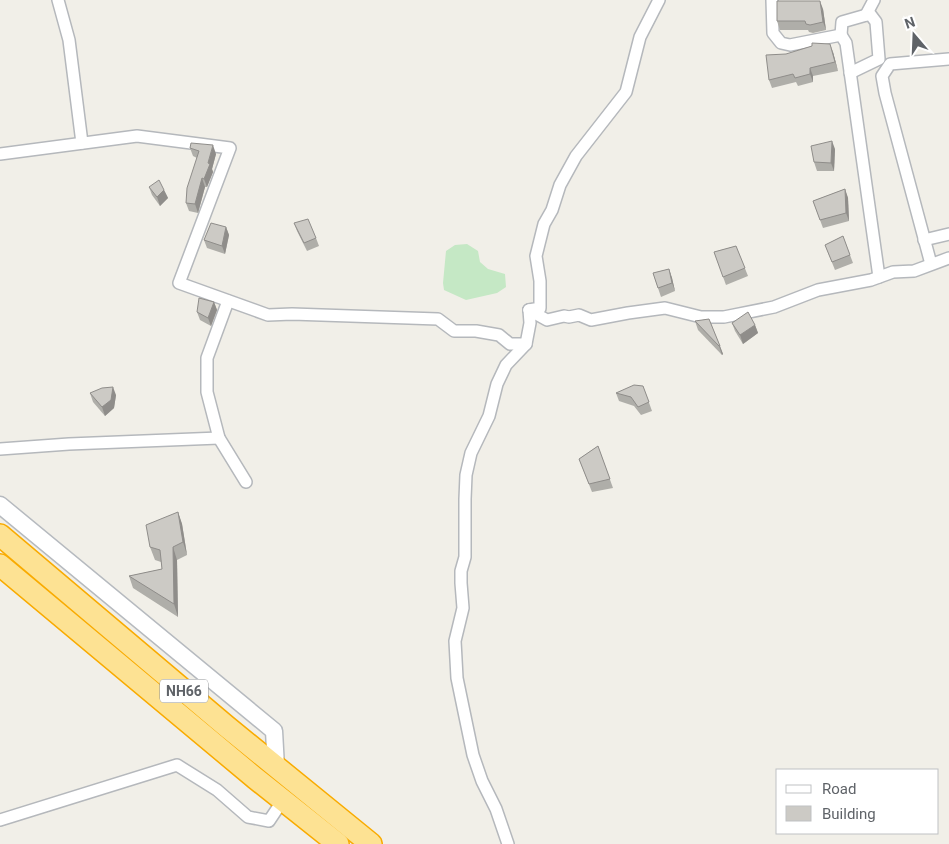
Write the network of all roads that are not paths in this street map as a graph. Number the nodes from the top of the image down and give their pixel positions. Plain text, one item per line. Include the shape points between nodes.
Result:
1 (58, 0) edge
2 (660, 0) edge
3 (772, 0) edge
4 (874, 0) edge
5 (866, 16) junction
6 (841, 35) junction
7 (949, 59) edge
8 (850, 73) junction
9 (82, 143) junction
10 (0, 154) edge
11 (949, 234) edge
12 (924, 240) junction
13 (949, 258) edge
14 (931, 264) junction
15 (879, 277) junction
16 (228, 301) junction
17 (529, 310) junction
18 (526, 344) junction
19 (219, 438) junction
20 (0, 449) edge
21 (246, 482) dead end
22 (0, 505) edge
23 (0, 535) edge
24 (0, 565) edge
25 (276, 767) junction
26 (283, 800) junction
27 (0, 820) edge
28 (338, 844) edge
29 (371, 844) edge
30 (508, 844) edge

1 - 9 street via 68,40
2 - 17 street via 640,37 626,92 576,156 560,185 544,224 536,256 540,308
3 - 6 street via 773,33 781,42 790,45
4 - 5 street
5 - 6 street via 842,22
5 - 8 street via 870,14 876,22 879,59
6 - 8 street via 846,43
7 - 12 street via 890,64 882,76
8 - 15 street
9 - 10 street
9 - 16 street via 137,136 230,148 179,284
11 - 12 street
12 - 14 street
13 - 14 street
14 - 15 street via 914,271 893,272
15 - 17 street via 818,290 774,307 724,317 701,317 665,308 590,320 579,315 547,320
16 - 18 street via 268,315 438,319 454,331 476,331 499,336 510,344
16 - 19 street via 207,358 207,392
17 - 18 street
18 - 30 street via 506,365 497,384 489,416 471,453 466,475 465,557 461,571 463,608 455,641 457,678 473,755
19 - 20 street
19 - 21 street
22 - 25 street via 274,731
23 - 25 highway, NH66
24 - 26 highway, NH66
25 - 29 highway, NH66
26 - 27 street via 269,821 248,817 217,790 177,765
26 - 28 highway, NH66

